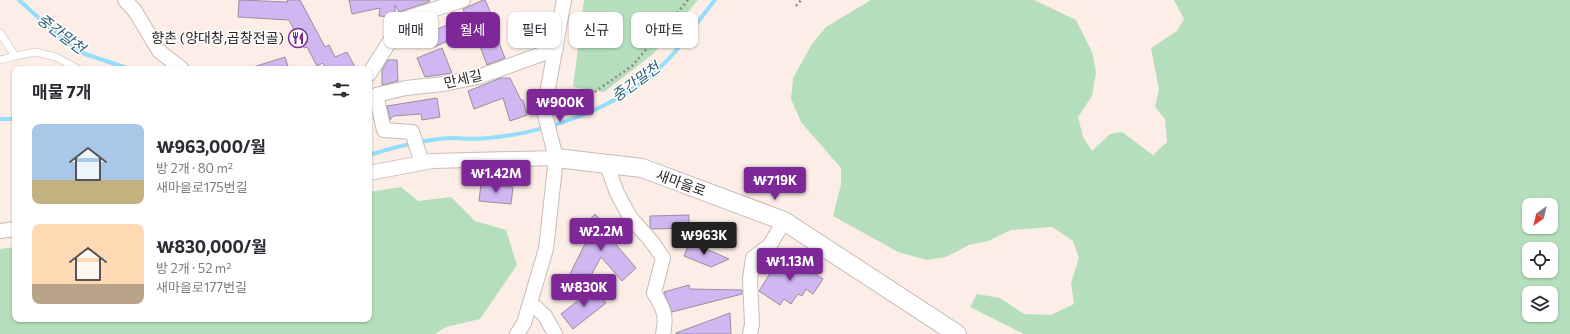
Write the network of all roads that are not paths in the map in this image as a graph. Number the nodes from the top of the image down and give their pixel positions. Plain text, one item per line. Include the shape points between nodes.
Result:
1 (125, 0) edge
2 (463, 0) edge
3 (564, 0) edge
4 (445, 3) edge
5 (0, 33) edge
6 (556, 49) junction
7 (14, 56) junction
8 (0, 60) edge
9 (72, 66) edge
10 (178, 66) edge
11 (372, 69) edge
12 (373, 91) edge
13 (420, 157) junction
14 (556, 158) junction
15 (607, 165) junction
16 (372, 172) edge
17 (784, 221) junction
18 (12, 229) edge
19 (0, 231) edge
20 (530, 302) junction
21 (518, 334) edge
22 (555, 334) edge
23 (663, 334) edge
24 (750, 334) edge
25 (957, 334) edge

1 - 10 street via 135,11 159,51
2 - 4 street
3 - 6 street
4 - 11 street via 404,19
5 - 7 lane
6 - 12 street, 만세길 via 478,77 443,84
6 - 14 street via 544,114
7 - 8 lane
7 - 9 lane via 35,52 56,57
12 - 13 street via 384,130 412,132
13 - 14 street, 새마을로 via 432,161
13 - 16 street, 새마을로
14 - 15 street, 새마을로
14 - 20 street via 546,249
15 - 17 street, 새마을로 via 642,168
15 - 23 street via 617,193 630,217 662,258 654,293 663,308
17 - 24 street via 770,244 753,258 750,279
17 - 25 street, 새마을로
18 - 19 street
20 - 21 street
20 - 22 street via 545,316

